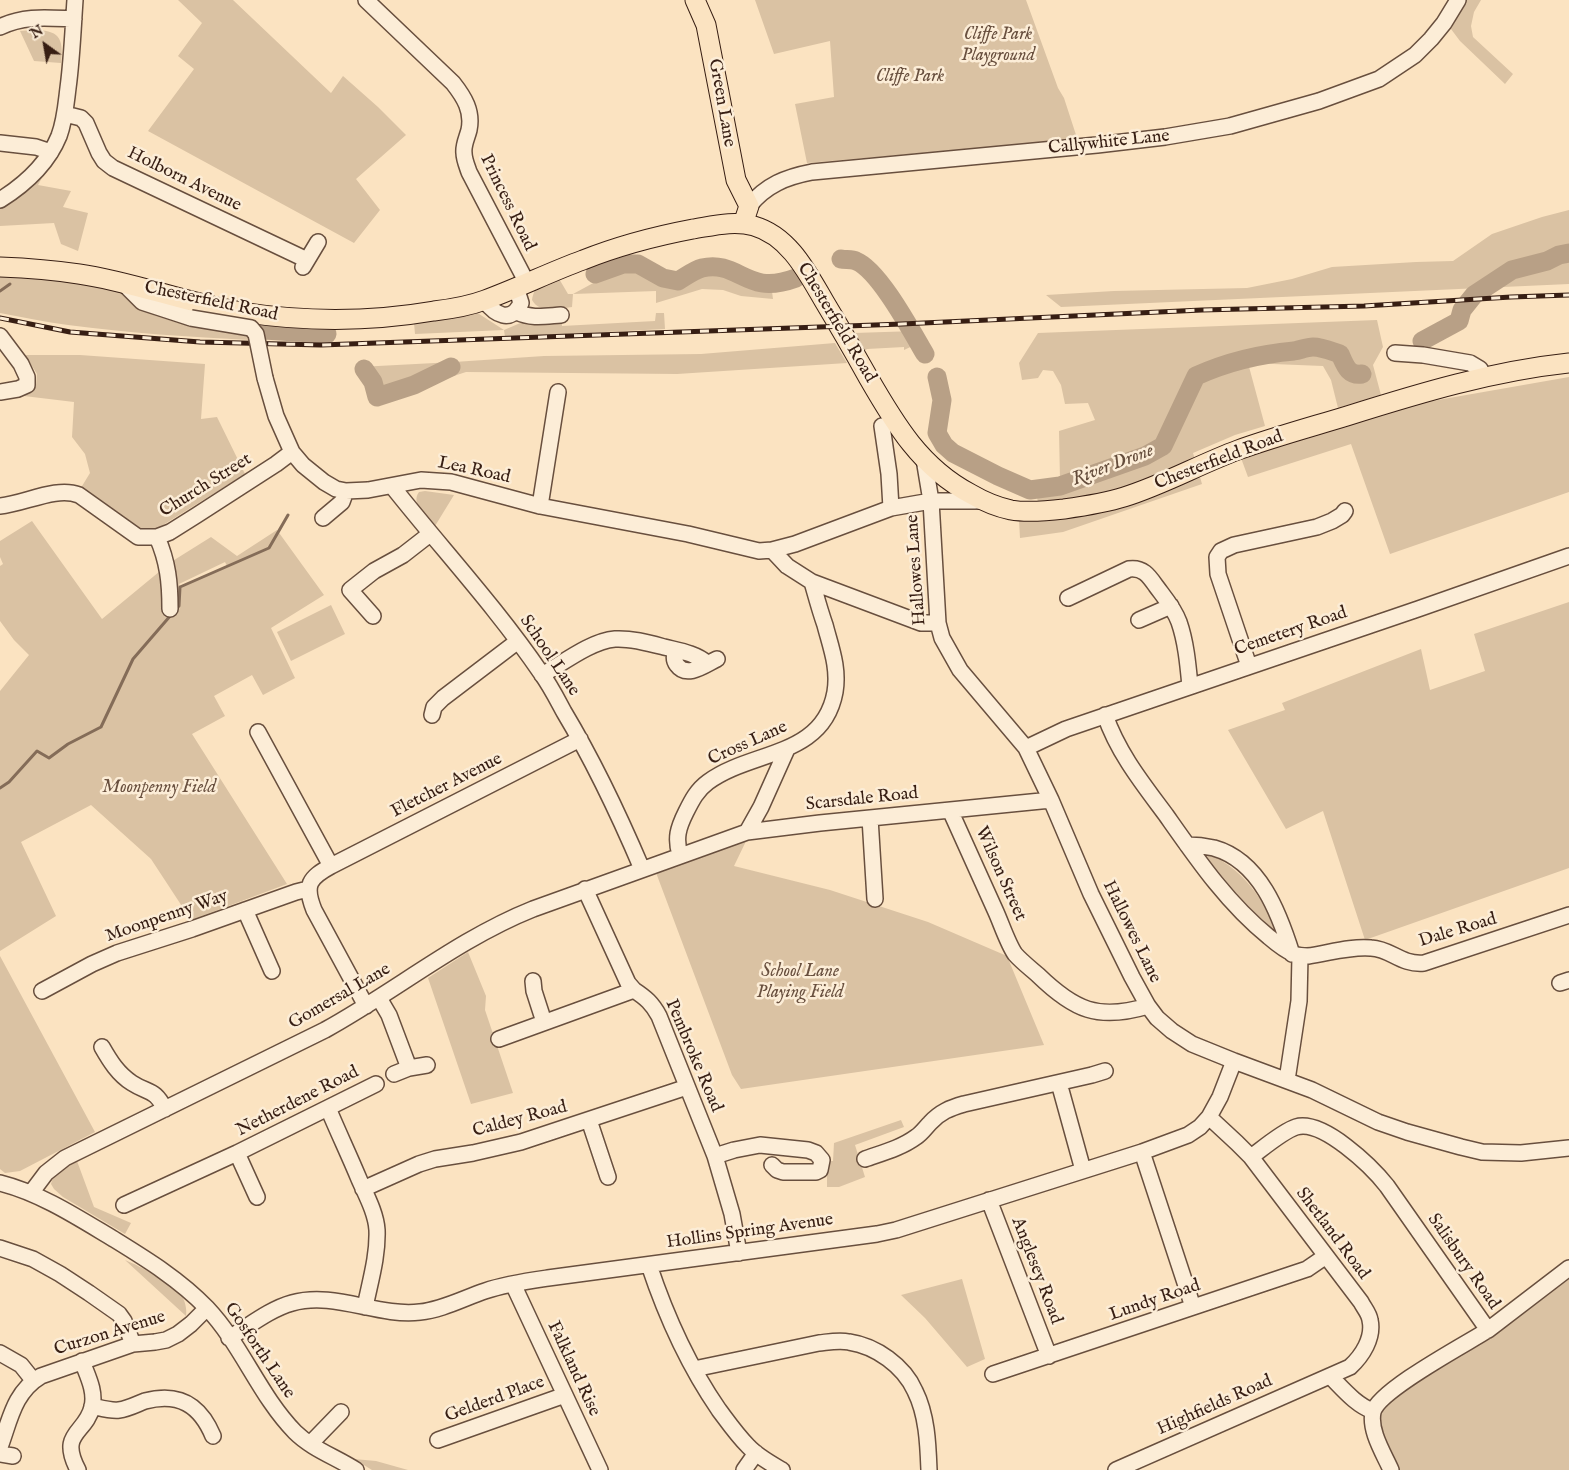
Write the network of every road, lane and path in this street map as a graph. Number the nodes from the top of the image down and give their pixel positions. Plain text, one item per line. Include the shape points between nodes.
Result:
1 (75, 0) edge
2 (366, 0) edge
3 (695, 0) edge
4 (1458, 0) edge
5 (74, 19) junction
6 (0, 27) edge
7 (65, 114) junction
8 (0, 143) edge
9 (50, 152) junction
10 (0, 200) edge
11 (749, 206) junction
12 (743, 224) junction
13 (318, 242) dead end
14 (0, 267) edge
15 (123, 284) junction
16 (522, 285) junction
17 (484, 300) junction
18 (517, 312) junction
19 (561, 315) dead end
20 (0, 336) edge
21 (1395, 353) dead end
22 (1569, 363) edge
23 (1484, 376) junction
24 (0, 392) edge
25 (558, 392) dead end
26 (882, 426) dead end
27 (292, 452) junction
28 (924, 460) junction
29 (392, 486) junction
30 (346, 491) junction
31 (932, 501) junction
32 (984, 501) junction
33 (0, 506) edge
34 (540, 506) junction
35 (891, 508) junction
36 (1345, 511) dead end
37 (324, 518) dead end
38 (430, 534) junction
39 (157, 537) junction
40 (772, 550) junction
41 (1569, 556) edge
42 (812, 582) junction
43 (1068, 598) dead end
44 (1171, 606) junction
45 (170, 610) dead end
46 (373, 616) dead end
47 (1139, 620) dead end
48 (938, 623) junction
49 (518, 641) junction
50 (712, 661) dead end
51 (1250, 666) junction
52 (542, 675) junction
53 (1190, 686) junction
54 (1106, 715) junction
55 (432, 716) dead end
56 (258, 732) dead end
57 (580, 739) junction
58 (1026, 748) junction
59 (787, 749) junction
60 (1051, 800) junction
61 (950, 810) junction
62 (870, 818) junction
63 (746, 832) junction
64 (1187, 845) junction
65 (680, 855) junction
66 (331, 866) junction
67 (642, 869) junction
68 (308, 889) junction
69 (585, 890) junction
70 (875, 899) dead end
71 (245, 910) junction
72 (1569, 915) edge
73 (1296, 955) junction
74 (272, 971) dead end
75 (533, 982) dead end
76 (634, 990) junction
77 (42, 991) dead end
78 (372, 1002) junction
79 (1148, 1006) junction
80 (544, 1022) junction
81 (499, 1038) dead end
82 (102, 1047) dead end
83 (1234, 1061) junction
84 (427, 1065) dead end
85 (409, 1068) junction
86 (1106, 1071) dead end
87 (394, 1074) dead end
88 (1287, 1080) junction
89 (1059, 1083) junction
90 (376, 1084) dead end
91 (687, 1087) junction
92 (328, 1108) junction
93 (165, 1109) junction
94 (1209, 1117) junction
95 (589, 1120) junction
96 (1569, 1148) edge
97 (1142, 1152) junction
98 (237, 1153) junction
99 (715, 1156) junction
100 (1250, 1157) junction
101 (864, 1159) dead end
102 (772, 1165) dead end
103 (1083, 1170) junction
104 (608, 1177) dead end
105 (0, 1183) edge
106 (363, 1189) junction
107 (31, 1194) junction
108 (257, 1197) dead end
109 (989, 1200) junction
110 (124, 1205) dead end
111 (0, 1248) edge
112 (739, 1253) junction
113 (1326, 1256) junction
114 (649, 1265) junction
115 (1569, 1268) edge
116 (513, 1284) junction
117 (365, 1307) junction
118 (207, 1308) junction
119 (1193, 1308) junction
120 (1488, 1330) junction
121 (230, 1338) junction
122 (133, 1344) junction
123 (0, 1353) edge
124 (1049, 1356) junction
125 (82, 1361) junction
126 (694, 1369) junction
127 (993, 1374) dead end
128 (1330, 1376) junction
129 (33, 1380) junction
130 (565, 1395) junction
131 (92, 1406) junction
132 (1374, 1411) junction
133 (341, 1412) dead end
134 (213, 1436) dead end
135 (438, 1440) dead end
136 (310, 1444) junction
137 (0, 1447) edge
138 (756, 1453) junction
139 (1144, 1465) edge
140 (78, 1470) edge
141 (356, 1470) edge
142 (600, 1470) edge
143 (744, 1470) edge
144 (782, 1470) edge
145 (929, 1470) edge
146 (1116, 1470) edge
147 (1392, 1470) edge

1 - 5 street
2 - 16 street, Princess Road via 463,95 470,117 464,156
3 - 11 main road, Green Lane via 706,25 736,180
4 - 11 street, Callywhite Lane via 1431,40 1415,55 1379,79 1319,101 1230,126 1174,136 798,174 769,187
5 - 6 street via 22,19
5 - 7 street
7 - 9 street
7 - 13 street, Holborn Avenue via 81,118 86,123 99,153 113,168 305,264
8 - 9 street
9 - 10 street via 25,180
11 - 12 main road, Callywhite Lane
12 - 16 main road, Chesterfield Road via 681,231 615,248
12 - 28 main road, Chesterfield Road via 765,230 801,261 880,397
14 - 15 main road, Chesterfield Road via 79,274
15 - 17 main road, Chesterfield Road via 239,312 298,319 406,316
15 - 27 street, Lea Road, bridge via 142,302 192,318 251,328 256,334 276,416
16 - 17 main road, Chesterfield Road
16 - 18 street
17 - 18 street via 498,314
18 - 19 street via 532,316
20 - 24 street via 27,376 27,385
21 - 23 street via 1470,362
22 - 23 main road, Chesterfield Road
23 - 32 main road, Chesterfield Road via 1428,390 1237,451 1126,497 1090,506 1047,511 1012,510
25 - 34 street
26 - 35 street
27 - 30 street, Lea Road via 324,482
27 - 39 street, Church Street via 170,532
28 - 31 street, Hallowes Lane
28 - 32 main road, Chesterfield Road via 958,487
29 - 30 street, Lea Road
29 - 34 street, Lea Road via 421,480 451,482
29 - 38 street, School Lane
30 - 37 street via 342,502
31 - 32 street, Lea Road
31 - 35 street, Lea Road
31 - 48 street, Hallowes Lane
33 - 39 street, Church Street via 71,492 138,537
34 - 40 street, Lea Road via 744,548
35 - 40 street, Lea Road
36 - 51 street via 1317,527 1234,545 1221,551 1217,557 1218,574
38 - 46 street via 350,590
38 - 49 street, School Lane
39 - 45 street via 170,580
40 - 42 street via 787,566
41 - 51 street, Cemetery Road
42 - 48 street via 921,623
42 - 59 street, Cross Lane via 835,660 835,693 824,720 815,731
43 - 44 street via 1136,568 1148,575
44 - 47 street
44 - 53 street via 1184,640
48 - 58 street, Hallowes Lane via 942,638 960,670
49 - 52 street, School Lane
49 - 55 street via 444,698 434,707
50 - 52 street via 641,642 614,639 601,642
51 - 53 street, Cemetery Road
52 - 57 street, School Lane
53 - 54 street, Cemetery Road
54 - 58 street, Cemetery Road
54 - 64 street via 1113,736 1128,762
56 - 66 street
57 - 66 street, Fletcher Avenue
57 - 67 street, School Lane
58 - 60 street, Hallowes Lane
59 - 63 street
59 - 65 street, Cross Lane via 724,773 700,789 678,830 676,839
60 - 61 street, Scarsdale Road
60 - 79 street, Hallowes Lane via 1104,923
61 - 62 street, Scarsdale Road
61 - 79 street, Wilson Street via 1015,953 1052,989 1080,1007 1114,1012
62 - 63 street, Scarsdale Road
62 - 70 street
63 - 65 street, Scarsdale Road
64 - 73 street via 1213,880 1256,926
64 - 73 street via 1214,848 1250,870 1276,910
65 - 67 street, Gomersal Lane
66 - 68 street, Fletcher Avenue via 318,874
67 - 69 street, Gomersal Lane
68 - 71 street, Moonpenny Way
68 - 78 street via 314,910
69 - 76 street
69 - 78 street, Gomersal Lane via 499,924
71 - 74 street
71 - 77 street, Moonpenny Way via 117,953
72 - 73 street, Dale Road via 1424,963 1413,964 1373,948
73 - 88 street via 1300,1001
75 - 80 street
76 - 80 street
76 - 91 street, Pembroke Road via 653,1004
78 - 85 street via 390,1015
78 - 93 street, Gomersal Lane via 278,1054
79 - 83 street, Hallowes Lane via 1172,1032
80 - 81 street
82 - 93 street via 118,1071 133,1084 155,1093
83 - 88 street, Hallowes Lane
83 - 94 street, Hollins Spring Avenue
84 - 85 street
85 - 87 street
86 - 89 street
88 - 96 street, Hallowes Lane via 1378,1122 1461,1147 1503,1153
89 - 101 street via 945,1109 914,1139
89 - 103 street
90 - 92 street, Netherdene Road
91 - 95 street, Caldey Road
91 - 99 street, Pembroke Road
92 - 98 street, Netherdene Road
92 - 106 street
93 - 107 street, Gomersal Lane via 65,1158 46,1173
94 - 97 street, Hollins Spring Avenue via 1188,1135
94 - 100 street, Shetland Road
95 - 104 street
95 - 106 street, Caldey Road via 494,1149 435,1159
97 - 103 street, Hollins Spring Avenue
97 - 119 street
98 - 108 street, Netherdene Road
98 - 110 street, Netherdene Road
99 - 102 street via 760,1145 808,1150 822,1160 820,1170 816,1172 783,1172
99 - 112 street, Pembroke Road via 730,1205
100 - 113 street, Shetland Road
100 - 120 street, Salisbury Road via 1287,1131 1306,1126 1323,1132 1351,1150 1375,1170
103 - 109 street, Hollins Spring Avenue
105 - 107 street, Gosforth Lane
106 - 117 street via 374,1215 377,1244
107 - 118 street, Gosforth Lane via 69,1212 158,1267
109 - 112 street, Hollins Spring Avenue via 877,1234
109 - 124 street, Anglesey Road
111 - 122 street via 33,1259 89,1292 119,1314
112 - 114 street, Hollins Spring Avenue
113 - 119 street, Lundy Road via 1308,1269
113 - 128 street, Shetland Road via 1368,1314 1371,1329 1358,1360
114 - 116 street, Hollins Spring Avenue
114 - 126 street via 661,1300
115 - 120 street
116 - 117 street, Hollins Spring Avenue via 422,1312 396,1313
116 - 130 street, Falkland Rise
117 - 121 street, Hollins Spring Avenue via 323,1300 292,1303
118 - 121 street, Gosforth Lane
118 - 122 street, Curzon Avenue via 191,1324 166,1340
119 - 124 street, Lundy Road
120 - 132 street, Salisbury Road via 1412,1376 1388,1394
121 - 136 street, Gosforth Lane via 272,1405
122 - 125 street, Curzon Avenue
123 - 129 street via 21,1365
124 - 127 street, Lundy Road
125 - 129 street, Curzon Avenue
125 - 131 street via 93,1395
126 - 138 street via 737,1434
126 - 145 street via 835,1341 848,1341 874,1350 892,1363 915,1390 927,1438
128 - 132 street via 1357,1402
128 - 139 street, Highfields Road
129 - 137 street, Curzon Avenue via 18,1397
130 - 135 street, Gelderd Place
130 - 142 street, Falkland Rise
131 - 134 street via 117,1410 153,1399 175,1399 194,1407
131 - 140 street via 72,1439 72,1456
132 - 147 street via 1375,1432
133 - 136 street
136 - 141 street, Gosforth Lane
138 - 143 street
138 - 144 street
139 - 146 street, Highfields Road

